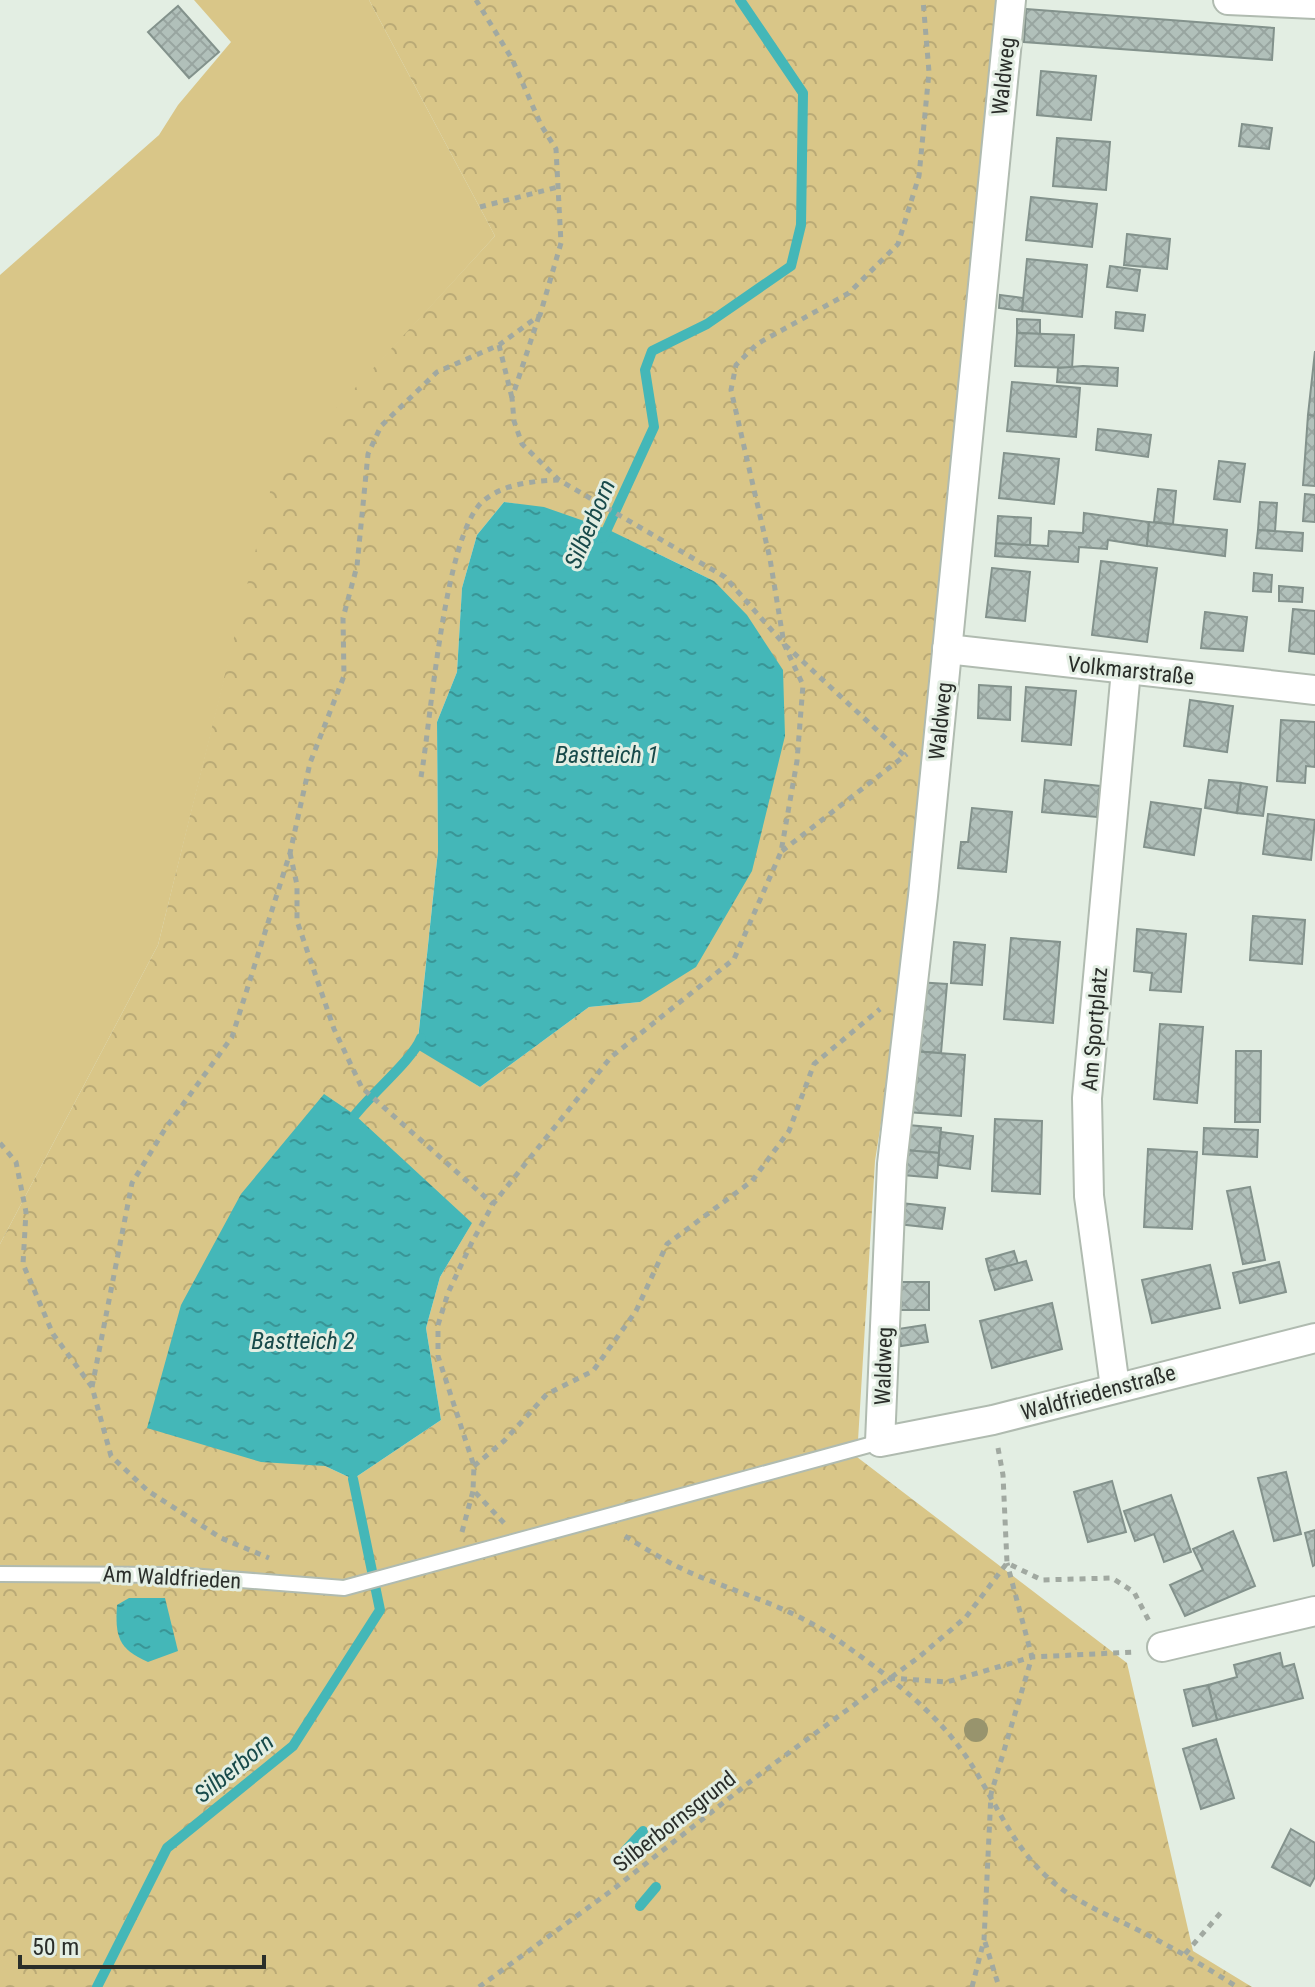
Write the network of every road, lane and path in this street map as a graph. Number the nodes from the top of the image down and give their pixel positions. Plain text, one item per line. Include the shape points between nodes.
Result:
1 (476, 0) edge
2 (923, 0) edge
3 (1011, 0) edge
4 (1228, 0) edge
5 (1315, 4) edge
6 (558, 187) junction
7 (480, 207) dead end
8 (540, 315) junction
9 (499, 345) junction
10 (512, 398) junction
11 (559, 480) junction
12 (784, 644) junction
13 (947, 649) junction
14 (1126, 670) junction
15 (1315, 690) edge
16 (941, 718) junction
17 (906, 756) junction
18 (421, 777) dead end
19 (933, 790) junction
20 (781, 852) junction
21 (290, 853) junction
22 (911, 983) junction
23 (0, 1143) edge
24 (493, 1204) junction
25 (1315, 1338) edge
26 (92, 1387) junction
27 (1115, 1387) junction
28 (993, 1420) junction
29 (880, 1442) junction
30 (474, 1466) junction
31 (473, 1490) junction
32 (596, 1519) junction
33 (520, 1539) junction
34 (456, 1557) junction
35 (276, 1560) dead end
36 (1007, 1563) junction
37 (0, 1574) edge
38 (1315, 1611) edge
39 (1162, 1647) junction
40 (1032, 1657) junction
41 (888, 1678) junction
42 (991, 1794) junction
43 (1224, 1909) dead end
44 (984, 1940) junction
45 (1185, 1954) junction
46 (479, 1987) edge
47 (972, 1987) edge
48 (999, 1987) edge
49 (1237, 1987) edge

1 - 6 path via 556,149
2 - 12 path via 929,72 920,161 898,244 849,293 757,344 736,365 731,390
3 - 13 street, Waldweg
4 - 5 street
6 - 7 path
6 - 8 path via 561,243
8 - 9 path
8 - 10 path
9 - 10 path
9 - 21 path via 437,372 381,426 368,454 357,566 343,618 344,676 310,763
10 - 11 path via 522,444
11 - 12 path via 725,577
11 - 18 path via 496,492 480,504 460,540
12 - 17 path
12 - 20 path via 803,685
13 - 14 street, Volkmarstraße
13 - 16 street, Waldweg
14 - 15 street, Volkmarstraße
14 - 27 street, Am Sportplatz via 1087,1098 1089,1196
16 - 17 path
16 - 19 street, Waldweg
17 - 19 path
17 - 20 path
19 - 22 street, Waldweg
20 - 24 path via 734,959 611,1057
21 - 24 path via 297,921 334,1029 362,1088
21 - 26 path via 232,1037 132,1183
22 - 29 street, Waldweg via 892,1164
22 - 30 path via 814,1064 789,1131 752,1181 667,1244 636,1311 593,1371 547,1394
23 - 26 path via 16,1162 26,1212 23,1264 53,1334
24 - 30 path via 448,1293 438,1325 438,1356
25 - 27 street, Waldfriedenstraße
26 - 35 path via 111,1456 148,1491 221,1538
27 - 28 street, Waldfriedenstraße
28 - 29 street, Waldfriedenstraße
28 - 36 path via 1003,1475
29 - 32 lane, Am Waldfrieden
30 - 31 path
31 - 33 path
31 - 34 path
32 - 33 lane, Am Waldfrieden
32 - 41 path via 662,1559 805,1619
33 - 34 lane, Am Waldfrieden
34 - 37 lane, Am Waldfrieden via 351,1587 177,1575
36 - 39 path via 1042,1580 1112,1578 1134,1592
36 - 40 path
36 - 41 path, Silberbornsgrund via 966,1617
38 - 39 street
39 - 40 path
40 - 41 path via 947,1682
40 - 42 path
41 - 42 path via 958,1745
41 - 46 path, Silberbornsgrund
42 - 44 path
42 - 45 path via 1013,1836 1042,1872 1077,1902
43 - 45 path
44 - 47 path
44 - 48 path
45 - 49 path

